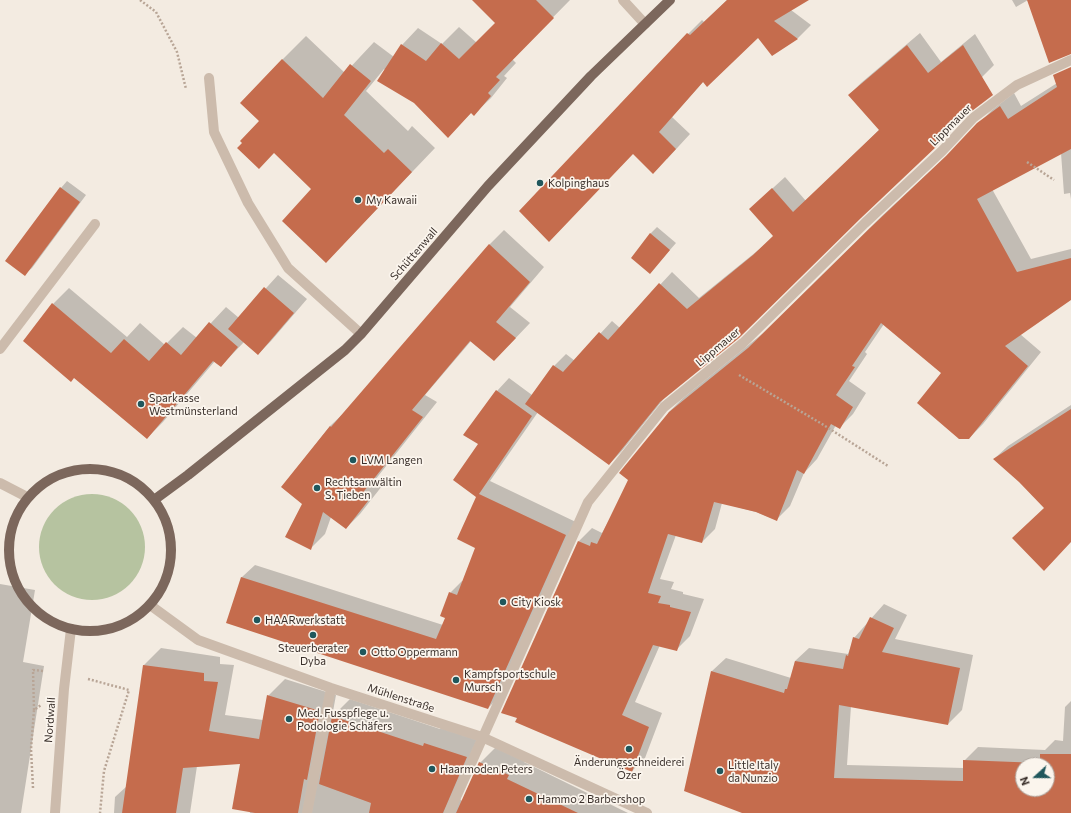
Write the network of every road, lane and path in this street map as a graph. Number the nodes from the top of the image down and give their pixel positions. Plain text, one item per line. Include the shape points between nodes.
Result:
1 (622, 0) edge
2 (670, 0) edge
3 (645, 24) junction
4 (1071, 60) edge
5 (209, 78) dead end
6 (1027, 162) dead end
7 (1054, 180) dead end
8 (95, 224) dead end
9 (361, 334) junction
10 (0, 349) edge
11 (718, 363) junction
12 (888, 466) dead end
13 (0, 483) edge
14 (27, 497) junction
15 (154, 500) junction
16 (4, 552) edge
17 (150, 605) junction
18 (71, 629) junction
19 (66, 674) junction
20 (331, 688) junction
21 (34, 710) dead end
22 (482, 737) junction
23 (55, 813) edge
24 (100, 813) edge
25 (307, 813) edge
26 (449, 813) edge
27 (647, 813) edge

1 - 3 street
2 - 3 main road, Schüttenwall
3 - 9 main road, Schüttenwall via 591,76 488,186
4 - 11 street, Lippmauer via 1017,85 973,118 743,343
5 - 9 street via 214,132 248,203 288,268
6 - 7 path
8 - 10 street
9 - 15 main road, Schüttenwall via 345,350
11 - 12 path
11 - 22 street, Lippmauer via 664,407 588,502
13 - 14 street
14 - 15 main road via 50,479 76,469 84,469 106,470 132,480
14 - 16 main road via 13,523
15 - 17 main road via 165,520 170,542 170,564 162,586
16 - 18 main road via 25,599 43,616
17 - 18 main road via 125,623 95,631
17 - 20 street, Mühlenstraße via 198,640
18 - 19 street, Nordwall
19 - 21 path via 32,670
19 - 23 street, Nordwall
19 - 24 path via 129,690 104,771
20 - 22 street, Mühlenstraße
20 - 25 street
22 - 26 street, Lippmauer
22 - 27 street, Mühlenstraße

